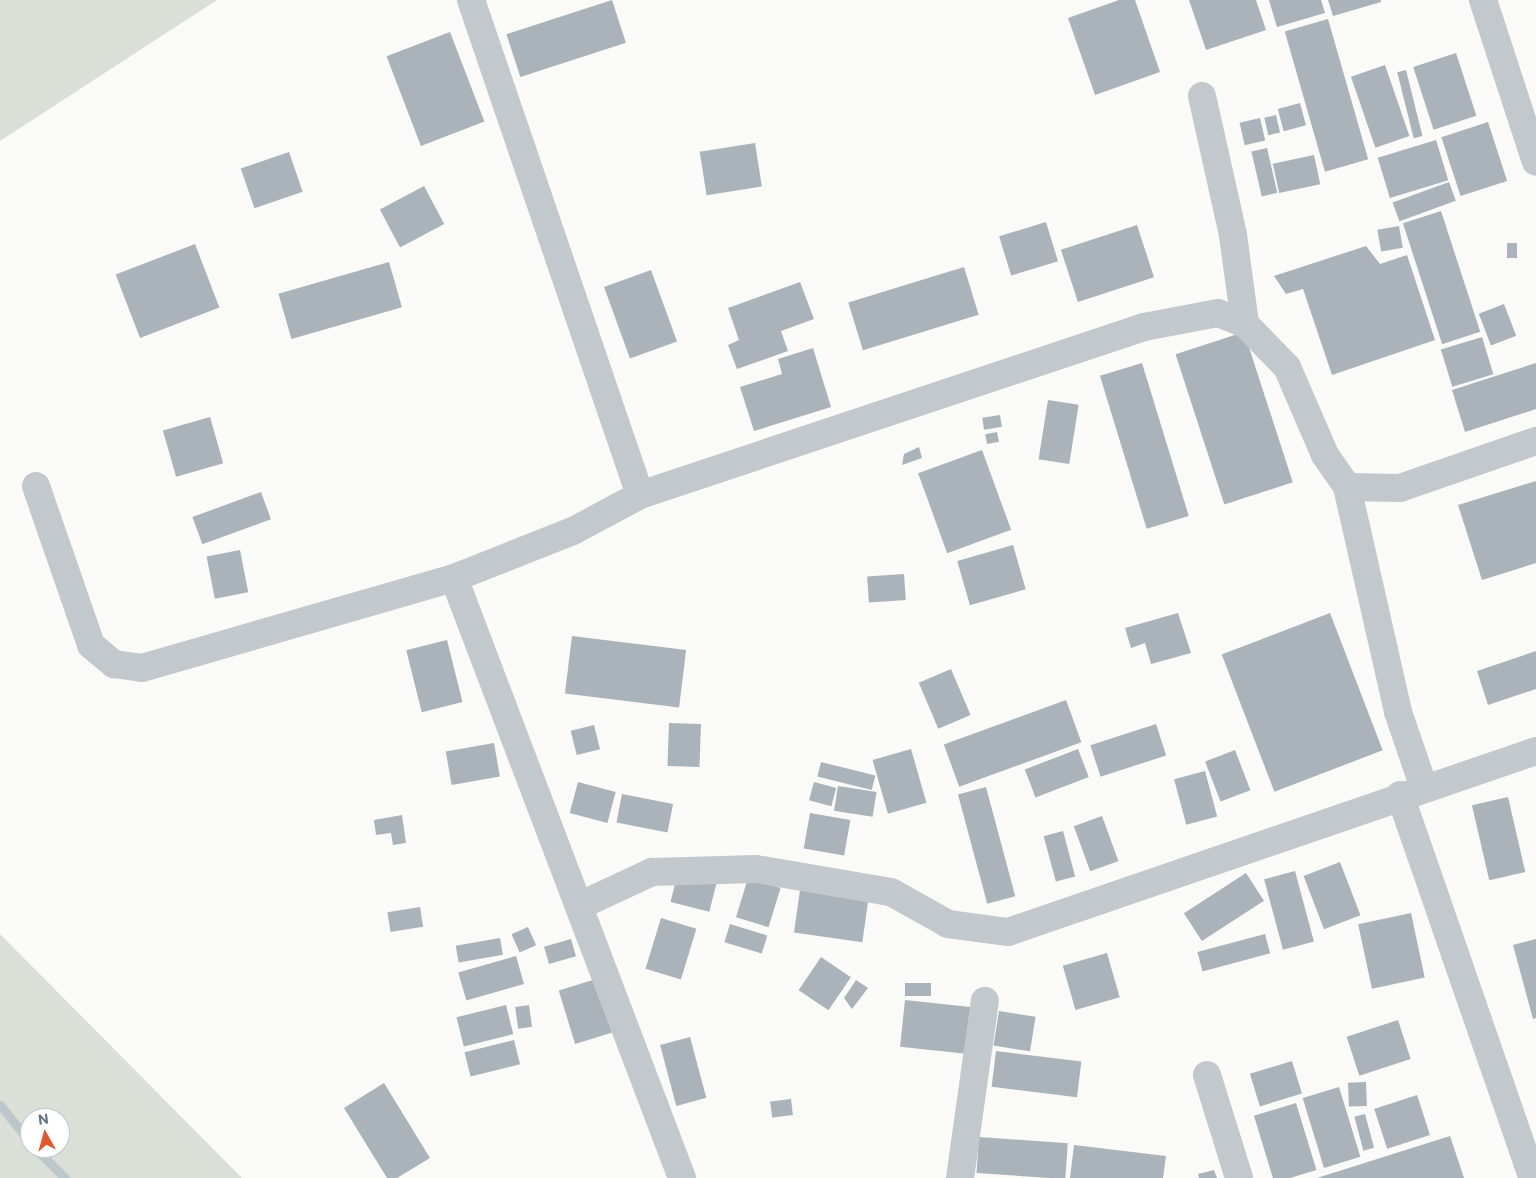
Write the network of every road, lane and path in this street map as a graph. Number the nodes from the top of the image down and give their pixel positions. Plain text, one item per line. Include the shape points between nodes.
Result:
1 (471, 0) edge
2 (1483, 0) edge
3 (1202, 96) dead end
4 (1536, 162) edge
5 (1244, 324) junction
6 (1536, 441) edge
7 (36, 486) dead end
8 (1346, 487) junction
9 (640, 495) junction
10 (454, 578) junction
11 (1536, 751) edge
12 (1412, 791) junction
13 (579, 906) junction
14 (985, 1001) dead end
15 (1207, 1075) dead end
16 (682, 1178) edge
17 (960, 1178) edge
18 (1239, 1178) edge
19 (1533, 1178) edge

1 - 9 street
2 - 4 street
3 - 5 street via 1232,235
5 - 8 street via 1287,367 1325,455
5 - 9 street via 1218,313 1144,327
6 - 8 street via 1400,488
7 - 10 street via 91,644 114,664 142,668
8 - 12 street via 1398,712
9 - 10 street via 573,531
10 - 13 street
11 - 12 street
12 - 13 street via 1008,932 948,924 890,892 756,868 652,872
12 - 19 street
13 - 16 street
14 - 17 street
15 - 18 street

